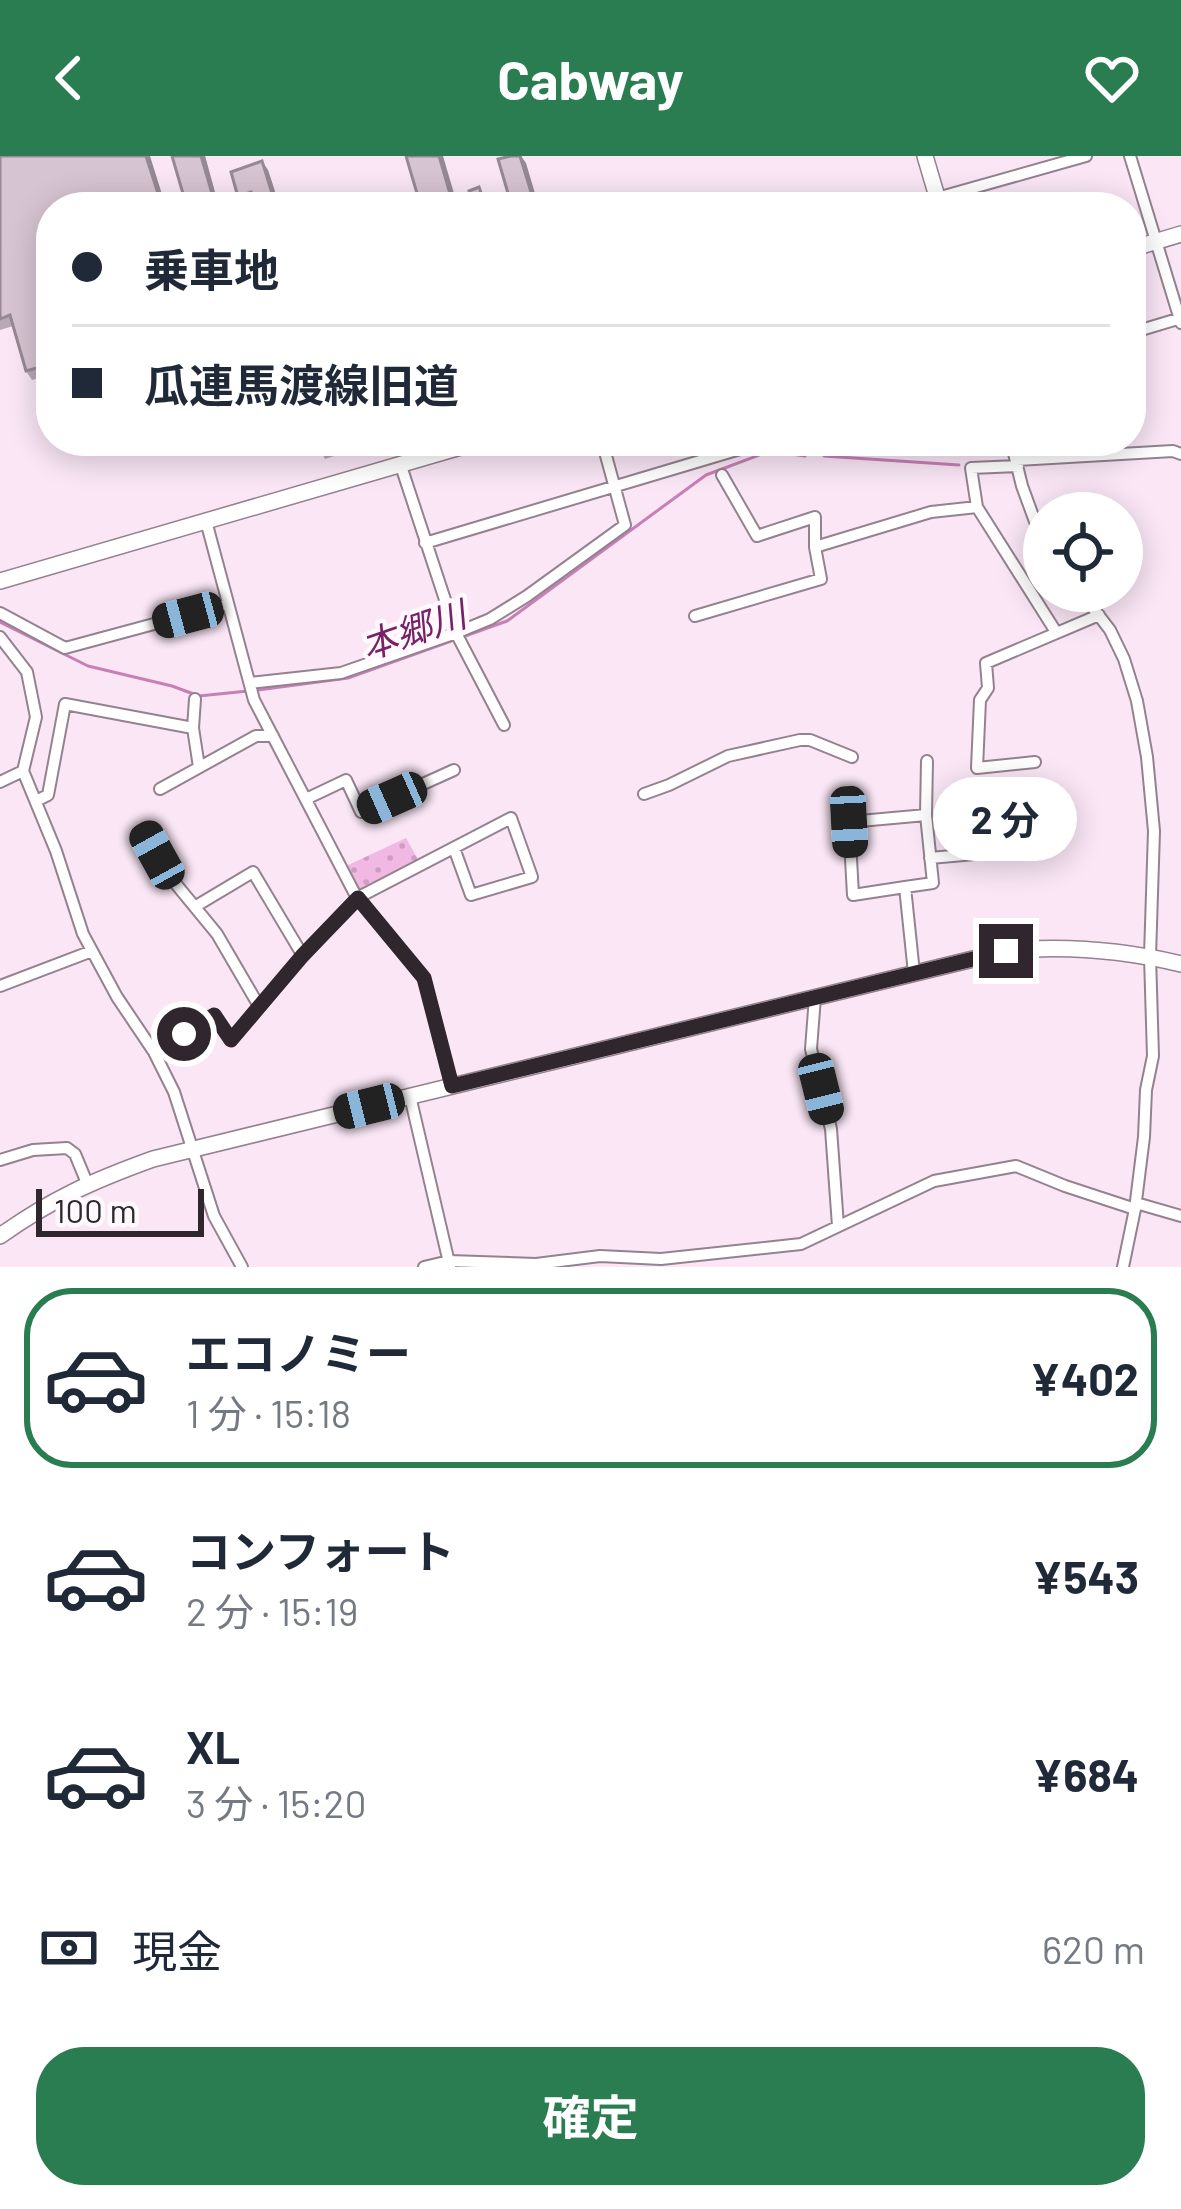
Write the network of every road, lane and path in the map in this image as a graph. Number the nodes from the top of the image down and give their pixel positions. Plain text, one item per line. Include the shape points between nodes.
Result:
1 (926, 156) edge
2 (1086, 156) edge
3 (1130, 156) edge
4 (936, 192) edge
5 (973, 192) edge
6 (1141, 192) edge
7 (1146, 209) edge
8 (1181, 234) edge
9 (1156, 242) junction
10 (1146, 245) edge
11 (1181, 320) edge
12 (1146, 329) edge
13 (1146, 453) edge
14 (1181, 454) edge
15 (433, 456) edge
16 (606, 456) edge
17 (716, 456) edge
18 (1015, 456) edge
19 (1108, 456) edge
20 (1017, 463) junction
21 (401, 466) junction
22 (722, 475) dead end
23 (615, 486) junction
24 (1024, 492) edge
25 (977, 507) junction
26 (206, 521) junction
27 (425, 543) junction
28 (815, 547) junction
29 (0, 581) edge
30 (228, 604) junction
31 (1097, 612) edge
32 (0, 613) edge
33 (1099, 615) junction
34 (695, 616) dead end
35 (1056, 632) junction
36 (456, 633) junction
37 (0, 637) edge
38 (250, 683) junction
39 (195, 699) dead end
40 (504, 725) dead end
41 (193, 728) junction
42 (273, 736) junction
43 (852, 757) dead end
44 (927, 761) dead end
45 (1035, 762) dead end
46 (199, 766) junction
47 (454, 770) dead end
48 (23, 771) junction
49 (0, 782) edge
50 (160, 789) dead end
51 (644, 794) dead end
52 (306, 799) junction
53 (37, 801) junction
54 (926, 815) junction
55 (144, 831) dead end
56 (1037, 844) dead end
57 (454, 848) junction
58 (930, 857) junction
59 (905, 887) junction
60 (358, 898) junction
61 (196, 906) junction
62 (92, 951) junction
63 (302, 956) junction
64 (1150, 956) junction
65 (1181, 964) edge
66 (914, 973) junction
67 (0, 986) edge
68 (815, 997) junction
69 (259, 1006) junction
70 (154, 1052) junction
71 (452, 1086) junction
72 (410, 1096) junction
73 (194, 1149) junction
74 (0, 1160) edge
75 (87, 1183) junction
76 (1136, 1206) junction
77 (1181, 1216) edge
78 (838, 1226) junction
79 (0, 1237) edge
80 (449, 1264) edge
81 (242, 1267) edge
82 (424, 1267) edge
83 (1123, 1267) edge

1 - 4 street
2 - 5 street
3 - 6 street
7 - 9 street
8 - 9 street
9 - 10 street
9 - 11 street
11 - 12 street
13 - 14 street
15 - 21 street
16 - 23 street
17 - 23 street
18 - 20 street
19 - 20 street
20 - 24 street
20 - 25 street via 970,468
21 - 26 street
21 - 27 street
22 - 28 street via 757,536 814,518
23 - 27 street
23 - 36 street via 625,525 527,596
25 - 28 street via 931,512
25 - 35 street
26 - 29 street
26 - 30 street
27 - 36 street
28 - 34 street via 821,579
30 - 32 street via 65,648
30 - 38 street
31 - 33 street
33 - 35 street
33 - 64 street via 1124,659 1147,757
35 - 45 street via 986,663 980,700 977,768
36 - 38 street via 341,673
36 - 40 street
37 - 48 street via 27,672 36,717
38 - 42 street
39 - 41 street
41 - 46 street
41 - 53 street via 65,704 48,795
42 - 46 street via 256,736
42 - 52 street
43 - 51 street via 800,740 728,756
44 - 54 street
46 - 50 street
47 - 52 street via 361,812 346,780
48 - 49 street
48 - 53 street
52 - 60 street
53 - 62 street
54 - 58 street
54 - 59 street via 849,822 853,895
55 - 61 street
56 - 58 street
57 - 57 street via 511,818 532,877 471,895
57 - 60 street
58 - 59 street via 933,883
59 - 66 street
60 - 63 street
60 - 71 street via 424,978
61 - 63 street via 253,872
61 - 69 street
62 - 67 street
62 - 70 street
63 - 69 street
64 - 65 street
64 - 66 street via 1051,946
64 - 76 street via 1153,1056
66 - 68 street
68 - 71 street
68 - 78 street via 811,1049 831,1129
69 - 70 street via 231,1040 214,1015
70 - 73 street
71 - 72 street
72 - 73 street
72 - 80 street
73 - 75 street
73 - 81 street via 214,1216
74 - 75 street via 67,1148
75 - 79 street
76 - 77 street
76 - 78 street via 1016,1166 934,1181
76 - 83 street
78 - 80 street via 801,1244 661,1258
80 - 82 street

